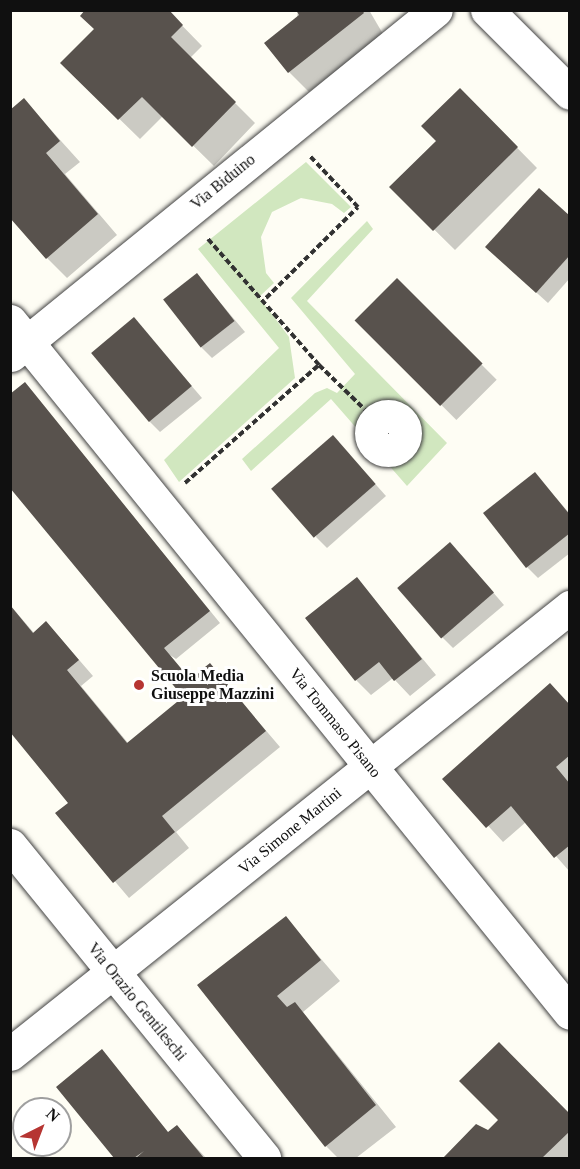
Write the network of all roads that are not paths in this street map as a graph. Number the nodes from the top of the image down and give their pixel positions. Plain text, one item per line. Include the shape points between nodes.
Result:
1 (436, 10) edge
2 (487, 10) edge
3 (570, 93) edge
4 (16, 339) edge
5 (570, 607) edge
6 (370, 766) junction
7 (10, 845) edge
8 (114, 974) junction
9 (566, 1000) edge
10 (10, 1054) edge
11 (264, 1158) edge

1 - 4 street, Via Biduino
2 - 3 street
4 - 6 street, Via Tommaso Pisano
5 - 6 street, Via Simone Martini
6 - 8 street, Via Simone Martini
6 - 9 street, Via Tommaso Pisano
7 - 8 street, Via Orazio Gentileschi
8 - 10 street, Via Simone Martini
8 - 11 street, Via Orazio Gentileschi

